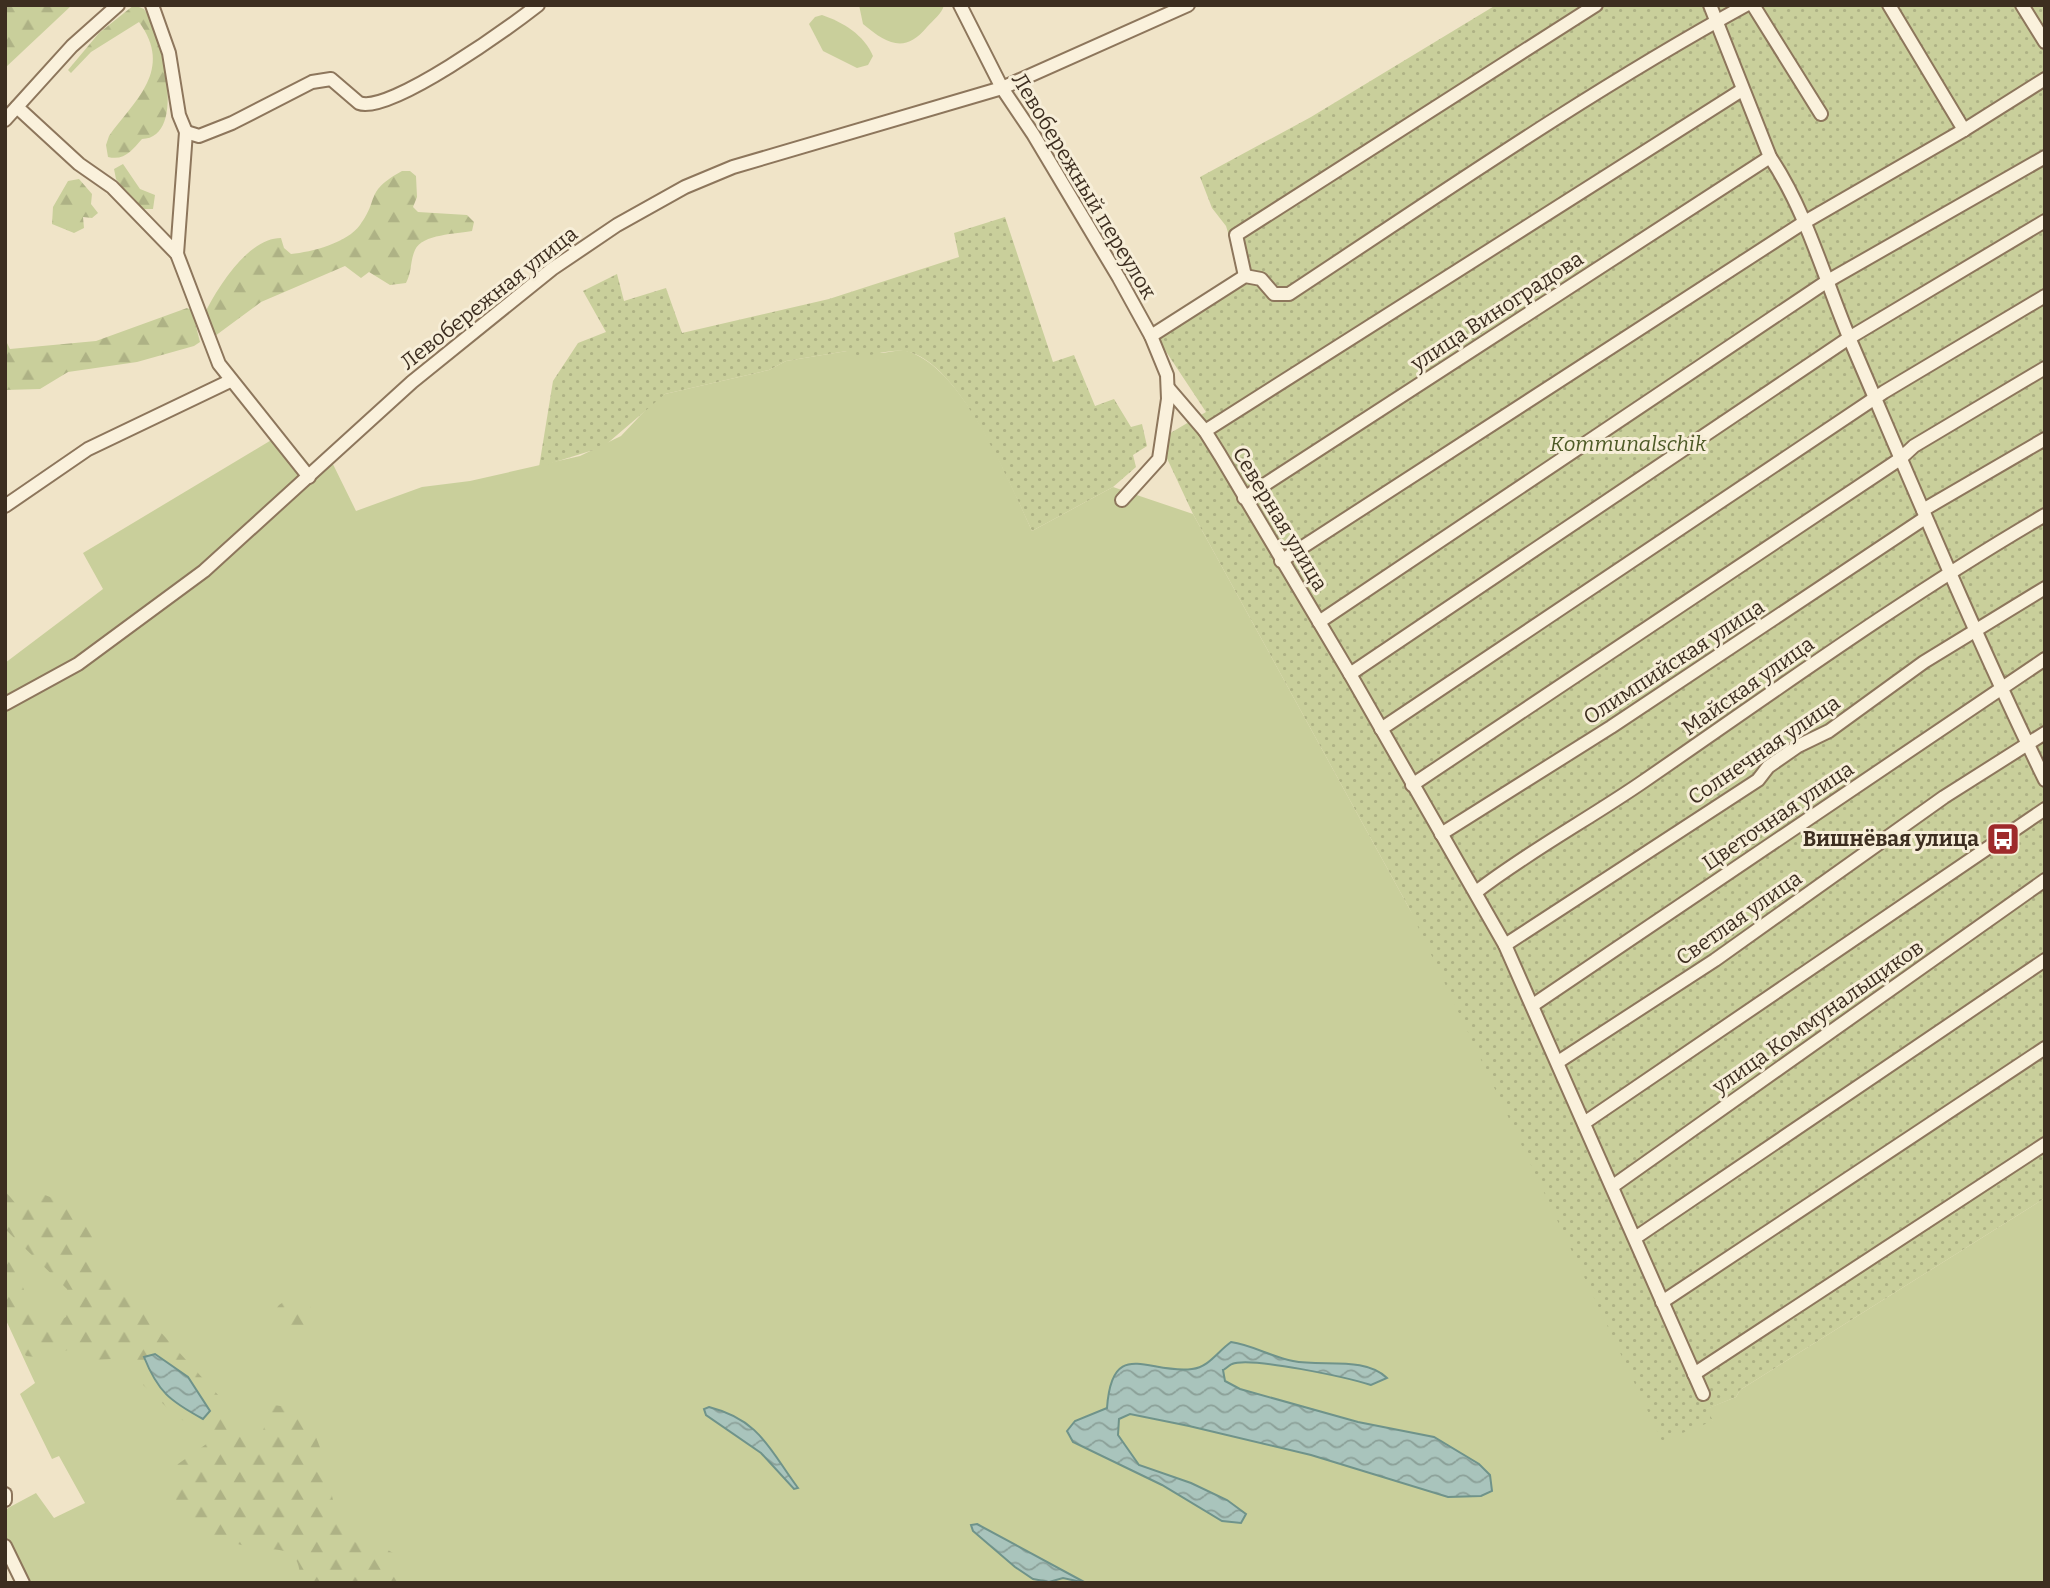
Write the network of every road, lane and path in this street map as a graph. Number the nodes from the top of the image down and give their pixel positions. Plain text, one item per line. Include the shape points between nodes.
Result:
1 (118, 5) edge
2 (152, 5) edge
3 (538, 5) edge
4 (960, 5) edge
5 (1188, 5) edge
6 (1596, 5) edge
7 (1710, 5) edge
8 (1746, 5) edge
9 (1753, 5) edge
10 (1889, 5) edge
11 (2022, 5) edge
12 (1717, 21) junction
13 (2045, 42) edge
14 (2045, 79) edge
15 (1002, 88) junction
16 (1742, 90) junction
17 (17, 107) junction
18 (1821, 114) dead end
19 (5, 120) edge
20 (1964, 130) junction
21 (186, 132) junction
22 (1770, 157) junction
23 (2045, 157) edge
24 (2045, 222) edge
25 (1803, 223) junction
26 (177, 254) junction
27 (1245, 276) junction
28 (1826, 282) junction
29 (2045, 296) edge
30 (1151, 335) junction
31 (1849, 338) junction
32 (2045, 368) edge
33 (230, 381) junction
34 (1169, 389) junction
35 (1876, 399) junction
36 (1205, 432) junction
37 (2045, 439) edge
38 (1900, 459) junction
39 (309, 477) junction
40 (1244, 498) junction
41 (1122, 500) dead end
42 (5, 506) edge
43 (1924, 514) junction
44 (2045, 514) edge
45 (1281, 561) junction
46 (1949, 571) junction
47 (2045, 588) edge
48 (1319, 622) junction
49 (1977, 632) junction
50 (2045, 659) edge
51 (1350, 674) junction
52 (2000, 687) junction
53 (5, 704) edge
54 (1381, 729) junction
55 (2045, 733) edge
56 (2028, 745) junction
57 (2045, 780) edge
58 (1412, 785) junction
59 (2045, 809) edge
60 (1441, 834) junction
61 (2045, 880) edge
62 (1476, 892) junction
63 (1505, 945) junction
64 (2045, 960) edge
65 (1532, 1005) junction
66 (2045, 1048) edge
67 (1558, 1062) junction
68 (1584, 1123) junction
69 (2045, 1144) edge
70 (1613, 1186) junction
71 (1635, 1238) junction
72 (1662, 1302) junction
73 (1694, 1374) junction
74 (1703, 1394) dead end
75 (5, 1494) edge
76 (5, 1500) edge
77 (5, 1546) edge
78 (23, 1583) edge

1 - 17 street via 72,46
2 - 21 street via 169,53
3 - 21 street via 504,31 383,103 359,103 338,84 325,80 295,89 199,136
4 - 15 street, Левобережный переулок
5 - 15 street, Левобережная улица
6 - 27 street via 1236,235
7 - 12 street
8 - 12 street
9 - 18 street
10 - 20 street
11 - 13 street
12 - 16 street
12 - 27 street via 1570,108 1289,294 1274,294 1261,279
14 - 20 street
15 - 30 street, Левобережный переулок
15 - 39 street, Левобережная улица via 733,167 685,187 617,225 552,269 412,382
16 - 22 street
16 - 36 street
17 - 19 street
17 - 26 street via 79,164 112,187
20 - 25 street
21 - 26 street
22 - 25 street
22 - 40 street, улица Виноградова
23 - 28 street
24 - 31 street
25 - 28 street
25 - 45 street
26 - 33 street via 209,343
27 - 30 street
28 - 31 street
28 - 48 street
29 - 35 street
30 - 34 street, Левобережный переулок
31 - 35 street
31 - 51 street
32 - 38 street via 1914,446
33 - 39 street
33 - 42 street via 88,449
34 - 36 street, Северная улица
34 - 41 street via 1158,459
35 - 38 street
35 - 54 street
36 - 40 street, Северная улица
37 - 43 street, Олимпийская улица
38 - 43 street
38 - 58 street
39 - 53 street, Левобережная улица via 204,571 78,664
40 - 45 street, Северная улица
43 - 46 street
43 - 60 street, Олимпийская улица via 1611,727
44 - 46 street, Майская улица
45 - 48 street, Северная улица
46 - 49 street
46 - 62 street, Майская улица
47 - 49 street, Солнечная улица
48 - 51 street, Северная улица
49 - 52 street
49 - 63 street, Солнечная улица via 1924,662 1768,767 1758,780
50 - 52 street, Цветочная улица
51 - 54 street, Северная улица
52 - 56 street
52 - 65 street, Цветочная улица
54 - 58 street, Северная улица
55 - 56 street, Светлая улица
56 - 57 street
56 - 67 street, Светлая улица via 1944,797 1714,960
58 - 60 street, Северная улица
59 - 68 street
60 - 62 street, Северная улица
61 - 70 street, улица Коммунальщиков
62 - 63 street, Северная улица
63 - 65 street, Северная улица
64 - 71 street
65 - 67 street, Северная улица
66 - 72 street
67 - 68 street, Северная улица
68 - 70 street, Северная улица
69 - 73 street
70 - 71 street, Северная улица
71 - 72 street, Северная улица
72 - 73 street, Северная улица
73 - 74 street, Северная улица
75 - 76 street
77 - 78 street

